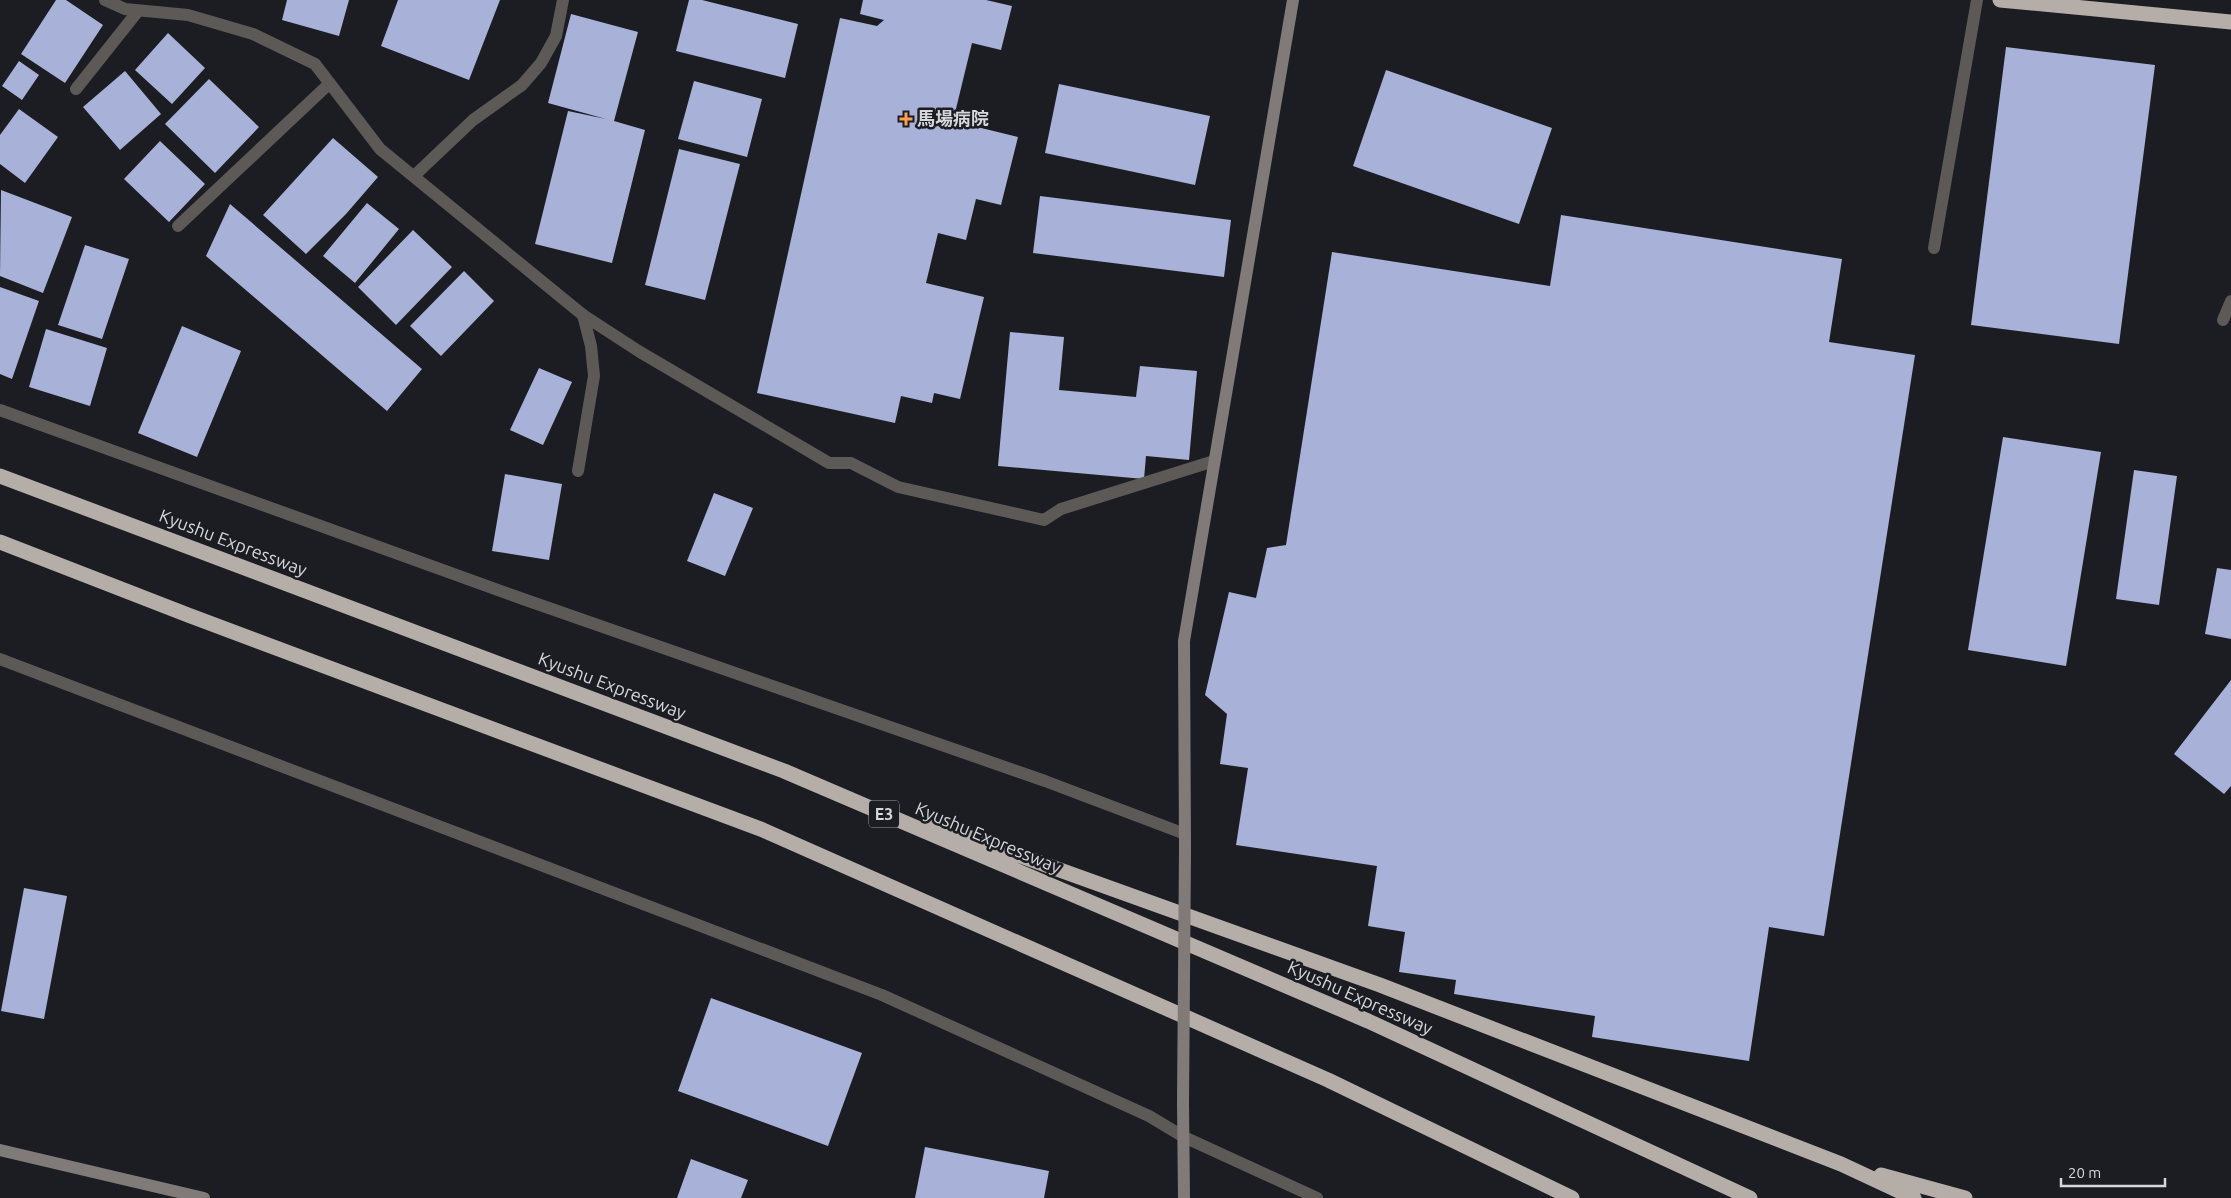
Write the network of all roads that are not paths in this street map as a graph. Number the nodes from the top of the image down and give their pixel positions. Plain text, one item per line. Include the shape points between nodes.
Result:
1 (105, 0) edge
2 (563, 0) edge
3 (1293, 0) edge
4 (1977, 0) edge
5 (2000, 0) edge
6 (138, 10) junction
7 (2231, 22) edge
8 (330, 83) junction
9 (76, 89) dead end
10 (414, 176) junction
11 (178, 226) dead end
12 (1934, 248) dead end
13 (2231, 300) edge
14 (583, 315) junction
15 (2223, 320) dead end
16 (0, 410) edge
17 (1214, 461) junction
18 (578, 471) dead end
19 (0, 476) edge
20 (0, 542) edge
21 (0, 659) edge
22 (784, 771) junction
23 (1185, 834) junction
24 (1184, 1137) junction
25 (0, 1150) edge
26 (1841, 1164) junction
27 (204, 1198) edge
28 (1184, 1198) edge
29 (1317, 1198) edge
30 (1572, 1198) edge
31 (1750, 1198) edge
32 (1914, 1198) edge
33 (1965, 1198) edge

1 - 6 street via 126,9
2 - 10 street via 556,36 541,63 522,85 474,120
3 - 17 street
4 - 12 street
5 - 7 highway
6 - 8 street via 188,15 252,34 315,64
6 - 9 street
8 - 10 street via 380,149
8 - 11 street
10 - 14 street
13 - 15 street
14 - 17 street via 829,463 851,463 898,487 1044,520 1061,509
14 - 18 street via 594,376
16 - 23 street via 523,600 1045,781
17 - 23 street via 1184,641
19 - 22 highway, Kyushu Expressway / E3
20 - 30 highway via 763,830 1328,1080
21 - 24 street via 882,995 1149,1116
22 - 26 highway via 1380,985
22 - 31 highway, Kyushu Expressway / E3 via 1368,1021
23 - 24 street, bridge
24 - 28 street
24 - 29 street
25 - 27 street
26 - 32 highway
26 - 33 highway

